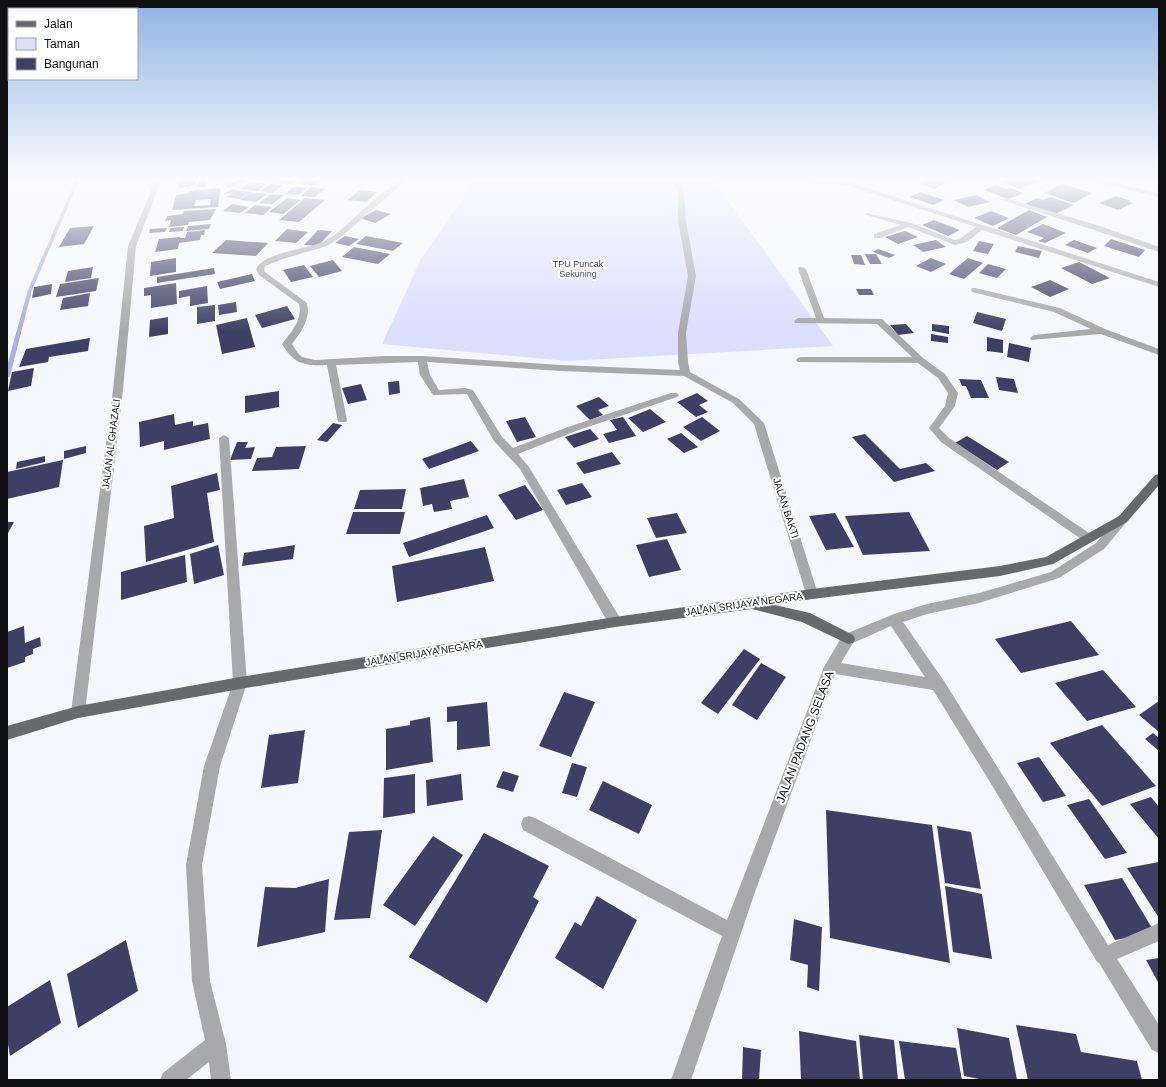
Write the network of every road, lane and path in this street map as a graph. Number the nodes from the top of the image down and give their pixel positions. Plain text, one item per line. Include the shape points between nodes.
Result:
1 (139, 230) edge
2 (344, 230) edge
3 (684, 230) edge
4 (896, 230) edge
5 (918, 230) edge
6 (977, 230) edge
7 (989, 230) edge
8 (1103, 230) edge
9 (877, 236) dead end
10 (1159, 250) edge
11 (802, 269) dead end
12 (1159, 285) edge
13 (975, 290) dead end
14 (798, 321) dead end
15 (821, 321) junction
16 (1102, 331) junction
17 (1034, 338) dead end
18 (1159, 352) edge
19 (422, 359) junction
20 (801, 360) dead end
21 (920, 360) junction
22 (331, 363) junction
23 (686, 373) junction
24 (674, 394) dead end
25 (342, 420) dead end
26 (224, 438) dead end
27 (510, 453) junction
28 (1159, 478) edge
29 (1123, 519) junction
30 (1088, 538) junction
31 (812, 594) junction
32 (750, 604) junction
33 (894, 619) junction
34 (615, 622) junction
35 (848, 639) junction
36 (831, 667) junction
37 (240, 682) junction
38 (939, 685) junction
39 (78, 712) junction
40 (7, 733) edge
41 (529, 824) dead end
42 (732, 932) junction
43 (1159, 932) edge
44 (1103, 956) junction
45 (1159, 1043) edge
46 (216, 1044) junction
47 (170, 1080) edge
48 (221, 1080) edge
49 (681, 1080) edge

1 - 39 street, JALAN AL GHAZALI via 132,246 118,390
2 - 22 street via 324,244 280,257 260,267 262,273 302,303 305,309 302,320 287,344 293,354 308,362
3 - 23 street via 692,276 682,333
4 - 9 street
5 - 6 street via 955,243 964,240
7 - 12 street
8 - 10 street
11 - 15 street
13 - 16 street via 1057,310
14 - 15 street
15 - 21 street via 879,321
16 - 17 street
16 - 18 street
19 - 22 street via 384,358
19 - 23 street
19 - 27 street via 425,375 434,391 438,394 465,391 471,394 498,440
20 - 21 street
21 - 30 street via 942,376 953,393 950,406 934,428 945,440
22 - 25 street
23 - 31 street, JALAN BAKTI via 736,402 759,423
24 - 27 street
26 - 37 street
27 - 34 street via 524,467
28 - 29 main road
29 - 30 main road, JALAN SRIJAYA NEGARA
29 - 33 street via 1100,546 1055,575 979,598
30 - 31 main road, JALAN SRIJAYA NEGARA via 1049,561 1007,570
31 - 32 main road, JALAN SRIJAYA NEGARA
32 - 34 main road, JALAN SRIJAYA NEGARA
32 - 35 main road via 804,617
33 - 35 street
33 - 38 street
34 - 37 main road, JALAN SRIJAYA NEGARA
35 - 36 street, JALAN PADANG SELASA
36 - 38 street
36 - 42 street, JALAN PADANG SELASA
37 - 39 main road, JALAN SRIJAYA NEGARA
37 - 46 street via 212,766 194,865 201,982
38 - 44 street
39 - 40 main road, JALAN SRIJAYA NEGARA
41 - 42 street
42 - 49 street, JALAN PADANG SELASA
43 - 44 street
44 - 45 street
46 - 47 street
46 - 48 street

